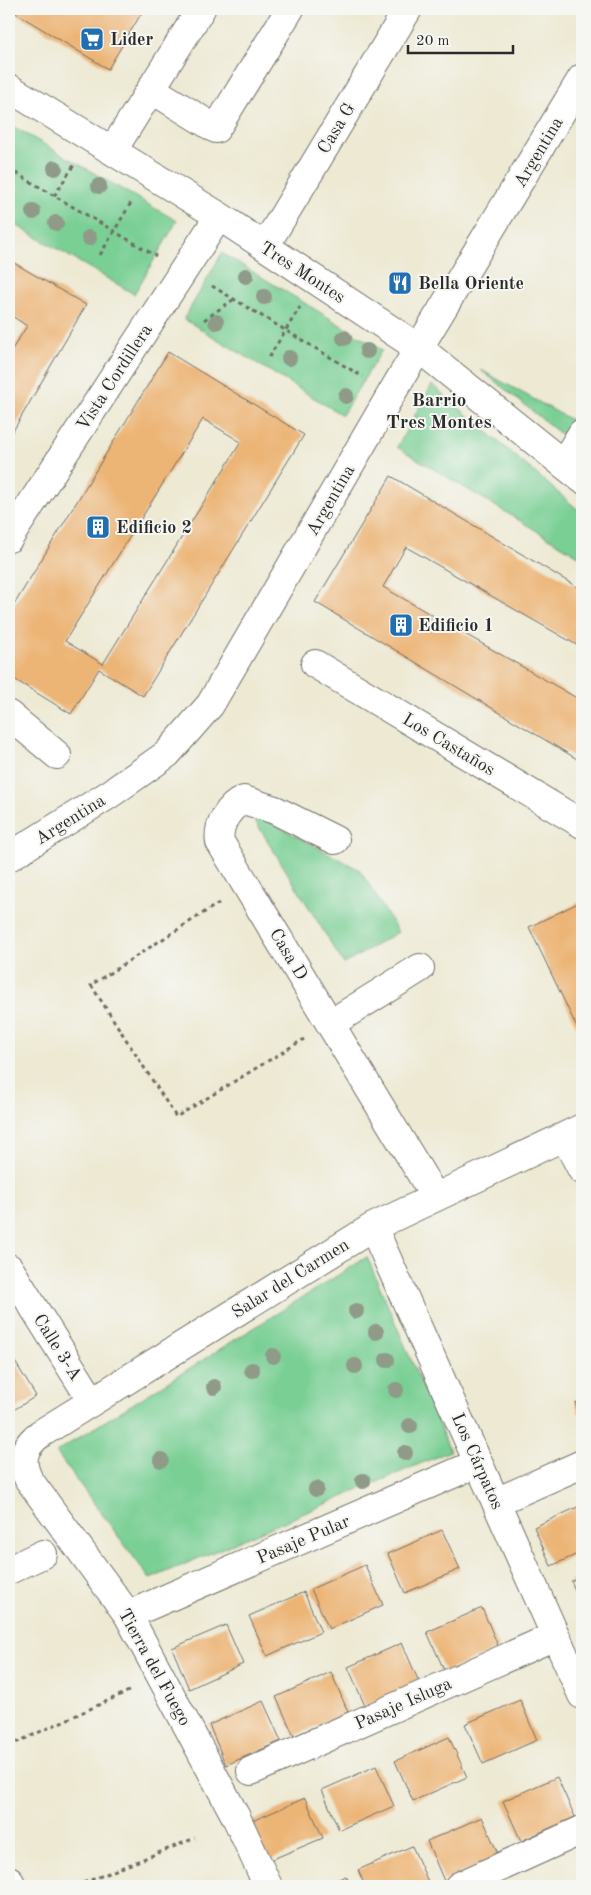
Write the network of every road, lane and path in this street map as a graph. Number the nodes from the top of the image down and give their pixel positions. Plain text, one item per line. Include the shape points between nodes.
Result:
1 (201, 9) edge
2 (290, 9) edge
3 (408, 9) edge
4 (582, 78) edge
5 (9, 88) edge
6 (151, 89) junction
7 (113, 150) junction
8 (9, 169) edge
9 (9, 199) edge
10 (10, 206) dead end
11 (219, 216) junction
12 (114, 231) junction
13 (265, 246) junction
14 (100, 255) dead end
15 (183, 271) junction
16 (234, 299) junction
17 (204, 320) dead end
18 (285, 330) junction
19 (420, 349) junction
20 (269, 358) dead end
21 (392, 394) junction
22 (582, 433) edge
23 (573, 472) edge
24 (9, 538) edge
25 (315, 664) dead end
26 (9, 714) edge
27 (57, 755) dead end
28 (582, 824) edge
29 (334, 840) dead end
30 (9, 857) edge
31 (247, 885) junction
32 (420, 968) dead end
33 (330, 1024) junction
34 (574, 1132) edge
35 (582, 1170) edge
36 (435, 1197) junction
37 (373, 1227) junction
38 (9, 1268) edge
39 (92, 1401) junction
40 (23, 1461) joint
41 (478, 1463) junction
42 (582, 1464) edge
43 (496, 1502) junction
44 (43, 1554) dead end
45 (9, 1570) edge
46 (128, 1615) junction
47 (568, 1648) edge
48 (129, 1691) dead end
49 (582, 1695) edge
50 (9, 1746) edge
51 (251, 1771) dead end
52 (582, 1830) edge
53 (194, 1838) dead end
54 (9, 1880) edge
55 (12, 1886) edge
56 (76, 1886) edge
57 (268, 1886) edge
58 (459, 1886) edge

1 - 6 street
2 - 6 street via 216,129
3 - 13 street, Casa G
4 - 19 street, Argentina
5 - 7 street, Tres Montes
6 - 7 street
7 - 11 street, Tres Montes
8 - 12 path
9 - 10 path
11 - 13 street, Tres Montes
11 - 15 street, Vista Cordillera
12 - 14 path
12 - 15 path
13 - 19 street, Tres Montes
15 - 16 path
15 - 24 street, Vista Cordillera
16 - 17 path
16 - 18 path
18 - 20 path
18 - 21 path
19 - 21 street, Argentina
19 - 23 street, Tres Montes
21 - 30 street, Argentina via 210,705 167,754
22 - 23 street
25 - 28 street, Los Castaños
26 - 27 street
29 - 31 street, Casa D via 260,803 238,802 226,816 219,833 220,842
31 - 33 street, Casa D
31 - 33 path via 91,985 176,1117
32 - 33 street
33 - 36 street, Casa D
34 - 35 street
34 - 36 street, Salar del Carmen
36 - 37 street, Salar del Carmen
37 - 39 street, Salar del Carmen
37 - 41 street, Los Cárpatos
38 - 39 street, Calle 3-A
39 - 40 street, Salar del Carmen via 30,1442
40 - 46 street, Tierra del Fuego via 29,1480
41 - 43 street, Los Cárpatos
41 - 46 street, Pasaje Pular
42 - 43 street
43 - 47 street, Los Cárpatos
44 - 45 street
46 - 57 street, Tierra del Fuego via 236,1817
47 - 49 street, Los Cárpatos
47 - 51 street, Pasaje Isluga
48 - 50 path
52 - 58 street
53 - 56 path
54 - 55 street

